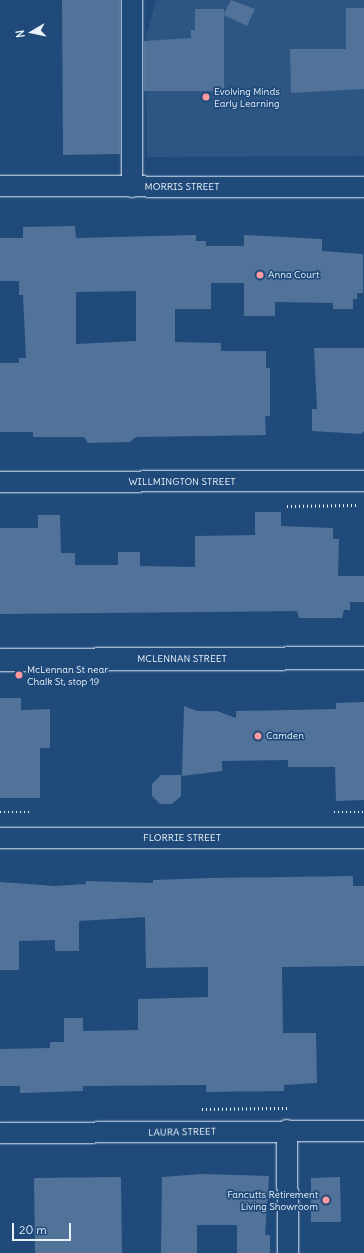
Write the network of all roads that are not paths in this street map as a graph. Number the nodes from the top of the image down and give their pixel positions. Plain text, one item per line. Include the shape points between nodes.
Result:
1 (132, 0) edge
2 (0, 186) edge
3 (132, 186) junction
4 (364, 187) edge
5 (364, 481) edge
6 (0, 482) edge
7 (364, 658) edge
8 (0, 660) edge
9 (0, 838) edge
10 (364, 838) edge
11 (287, 1130) junction
12 (364, 1131) edge
13 (0, 1133) edge
14 (288, 1253) edge

1 - 3 street
2 - 3 street, MORRIS STREET
3 - 4 street, MORRIS STREET
5 - 6 street, WILLMINGTON STREET
7 - 8 street, MCLENNAN STREET
9 - 10 street, FLORRIE STREET
11 - 12 street, LAURA STREET
11 - 13 street, LAURA STREET
11 - 14 street

